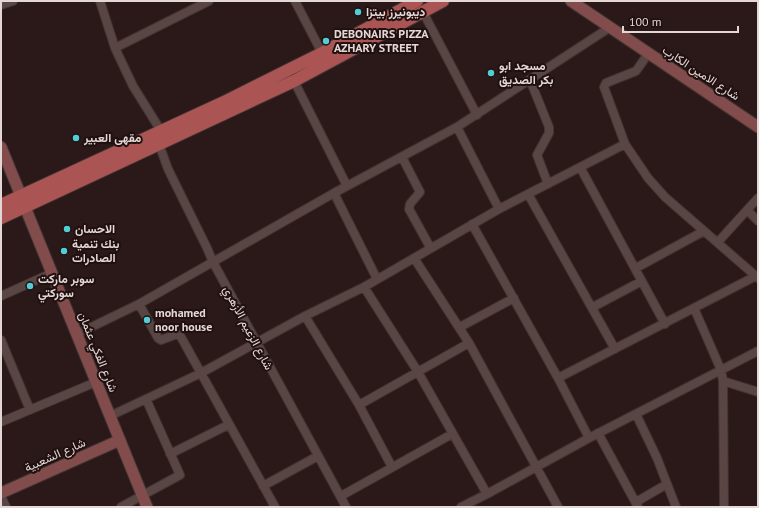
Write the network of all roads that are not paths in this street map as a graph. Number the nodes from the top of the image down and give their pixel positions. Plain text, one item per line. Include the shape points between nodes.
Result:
1 (13, 1) edge
2 (100, 1) edge
3 (209, 1) edge
4 (295, 1) edge
5 (443, 1) edge
6 (570, 1) edge
7 (1, 5) edge
8 (420, 6) edge
9 (609, 28) junction
10 (115, 48) junction
11 (322, 53) junction
12 (648, 54) junction
13 (530, 80) junction
14 (294, 81) junction
15 (477, 115) junction
16 (457, 127) junction
17 (758, 127) edge
18 (161, 131) junction
19 (159, 144) junction
20 (625, 144) junction
21 (1, 147) edge
22 (402, 157) junction
23 (580, 167) junction
24 (548, 184) junction
25 (347, 186) junction
26 (334, 193) junction
27 (528, 194) junction
28 (758, 198) edge
29 (23, 202) junction
30 (1, 205) edge
31 (499, 209) junction
32 (747, 210) junction
33 (1, 218) edge
34 (758, 221) edge
35 (472, 224) junction
36 (704, 231) junction
37 (718, 242) junction
38 (430, 247) junction
39 (414, 258) junction
40 (213, 262) junction
41 (636, 268) junction
42 (52, 273) junction
43 (757, 277) edge
44 (378, 279) junction
45 (642, 281) junction
46 (364, 287) junction
47 (1, 296) edge
48 (514, 298) junction
49 (139, 304) junction
50 (593, 307) junction
51 (694, 308) junction
52 (305, 316) junction
53 (665, 324) junction
54 (460, 328) junction
55 (77, 334) junction
56 (1, 340) edge
57 (256, 342) junction
58 (469, 343) junction
59 (615, 349) junction
60 (758, 351) edge
61 (721, 370) junction
62 (418, 372) junction
63 (201, 373) junction
64 (558, 378) junction
65 (723, 381) junction
66 (96, 382) junction
67 (758, 392) edge
68 (146, 399) junction
69 (359, 405) junction
70 (30, 410) junction
71 (636, 414) junction
72 (110, 416) junction
73 (1, 422) edge
74 (228, 425) junction
75 (598, 433) junction
76 (452, 434) junction
77 (589, 438) junction
78 (120, 440) junction
79 (170, 454) junction
80 (318, 456) junction
81 (392, 467) junction
82 (537, 467) junction
83 (667, 484) junction
84 (263, 486) junction
85 (487, 494) junction
86 (1, 495) edge
87 (143, 496) junction
88 (341, 496) junction
89 (637, 504) edge
90 (6, 507) edge
91 (121, 507) edge
92 (147, 507) edge
93 (273, 507) edge
94 (346, 507) edge
95 (461, 507) edge
96 (558, 507) edge
97 (676, 507) edge
98 (724, 507) edge

1 - 7 street
2 - 10 street
3 - 10 street
4 - 11 street
5 - 8 main road
6 - 9 street, شارع الامين الكارب
8 - 11 main road
8 - 14 main road
8 - 15 street
9 - 12 street, شارع الامين الكارب
9 - 13 street
10 - 18 street via 133,86
11 - 18 main road
12 - 17 street, شارع الامين الكارب
12 - 20 street via 636,71 606,83 604,87
13 - 15 street
13 - 24 street via 549,127 550,133 537,155
14 - 19 main road
14 - 25 street
15 - 16 street
16 - 22 street
16 - 31 street
18 - 19 street, شارع الزعيم الأزهري
18 - 29 main road
19 - 29 main road
19 - 40 street, شارع الزعيم الأزهري via 168,170
20 - 23 street
20 - 36 street via 648,178 665,197
21 - 29 street, شارع الفكي عثمان
22 - 25 street
22 - 38 street via 420,192 409,209
23 - 24 street
23 - 41 street
24 - 27 street
25 - 26 street
26 - 40 street
26 - 44 street
27 - 31 street
27 - 50 street
28 - 32 street
29 - 30 main road
29 - 33 main road
29 - 42 street, شارع الفكي عثمان
31 - 35 street
32 - 34 street
32 - 37 street
35 - 38 street
35 - 48 street
36 - 37 street
36 - 41 street
37 - 43 street
38 - 39 street
39 - 44 street
39 - 54 street
40 - 49 street
40 - 57 street, شارع الزعيم الأزهري
41 - 45 street
42 - 47 street
42 - 55 street, شارع الفكي عثمان
43 - 51 street
44 - 46 street
45 - 50 street
45 - 53 street
46 - 52 street
46 - 62 street
48 - 54 street
48 - 64 street
49 - 55 street
49 - 63 street via 158,338 161,340 177,334
50 - 59 street
51 - 53 street
51 - 61 street
52 - 57 street
52 - 69 street
53 - 59 street
54 - 58 street
55 - 66 street, شارع الفكي عثمان
56 - 70 street
57 - 63 street
57 - 80 street, شارع الزعيم الأزهري
58 - 62 street
58 - 82 street
59 - 64 street
60 - 61 street
61 - 65 street
61 - 71 street
62 - 69 street
62 - 76 street
63 - 68 street
63 - 74 street
64 - 77 street
65 - 67 street
65 - 98 street
66 - 70 street
66 - 72 street, شارع الفكي عثمان
68 - 72 street
68 - 79 street
69 - 81 street
70 - 73 street
71 - 75 street
71 - 83 street
72 - 78 street, شارع الفكي عثمان
74 - 79 street
74 - 84 street
75 - 77 street
75 - 89 street
76 - 81 street
76 - 85 street
77 - 82 street
78 - 86 street, شارع الشعبية
78 - 87 street, شارع الفكي عثمان
79 - 87 street via 180,475
80 - 84 street
80 - 88 street, شارع الزعيم الأزهري
81 - 88 street
82 - 85 street
82 - 96 street
83 - 89 street
83 - 97 street
84 - 93 street
85 - 95 street
86 - 90 street
87 - 91 street
87 - 92 street, شارع الفكي عثمان
88 - 94 street, شارع الزعيم الأزهري

